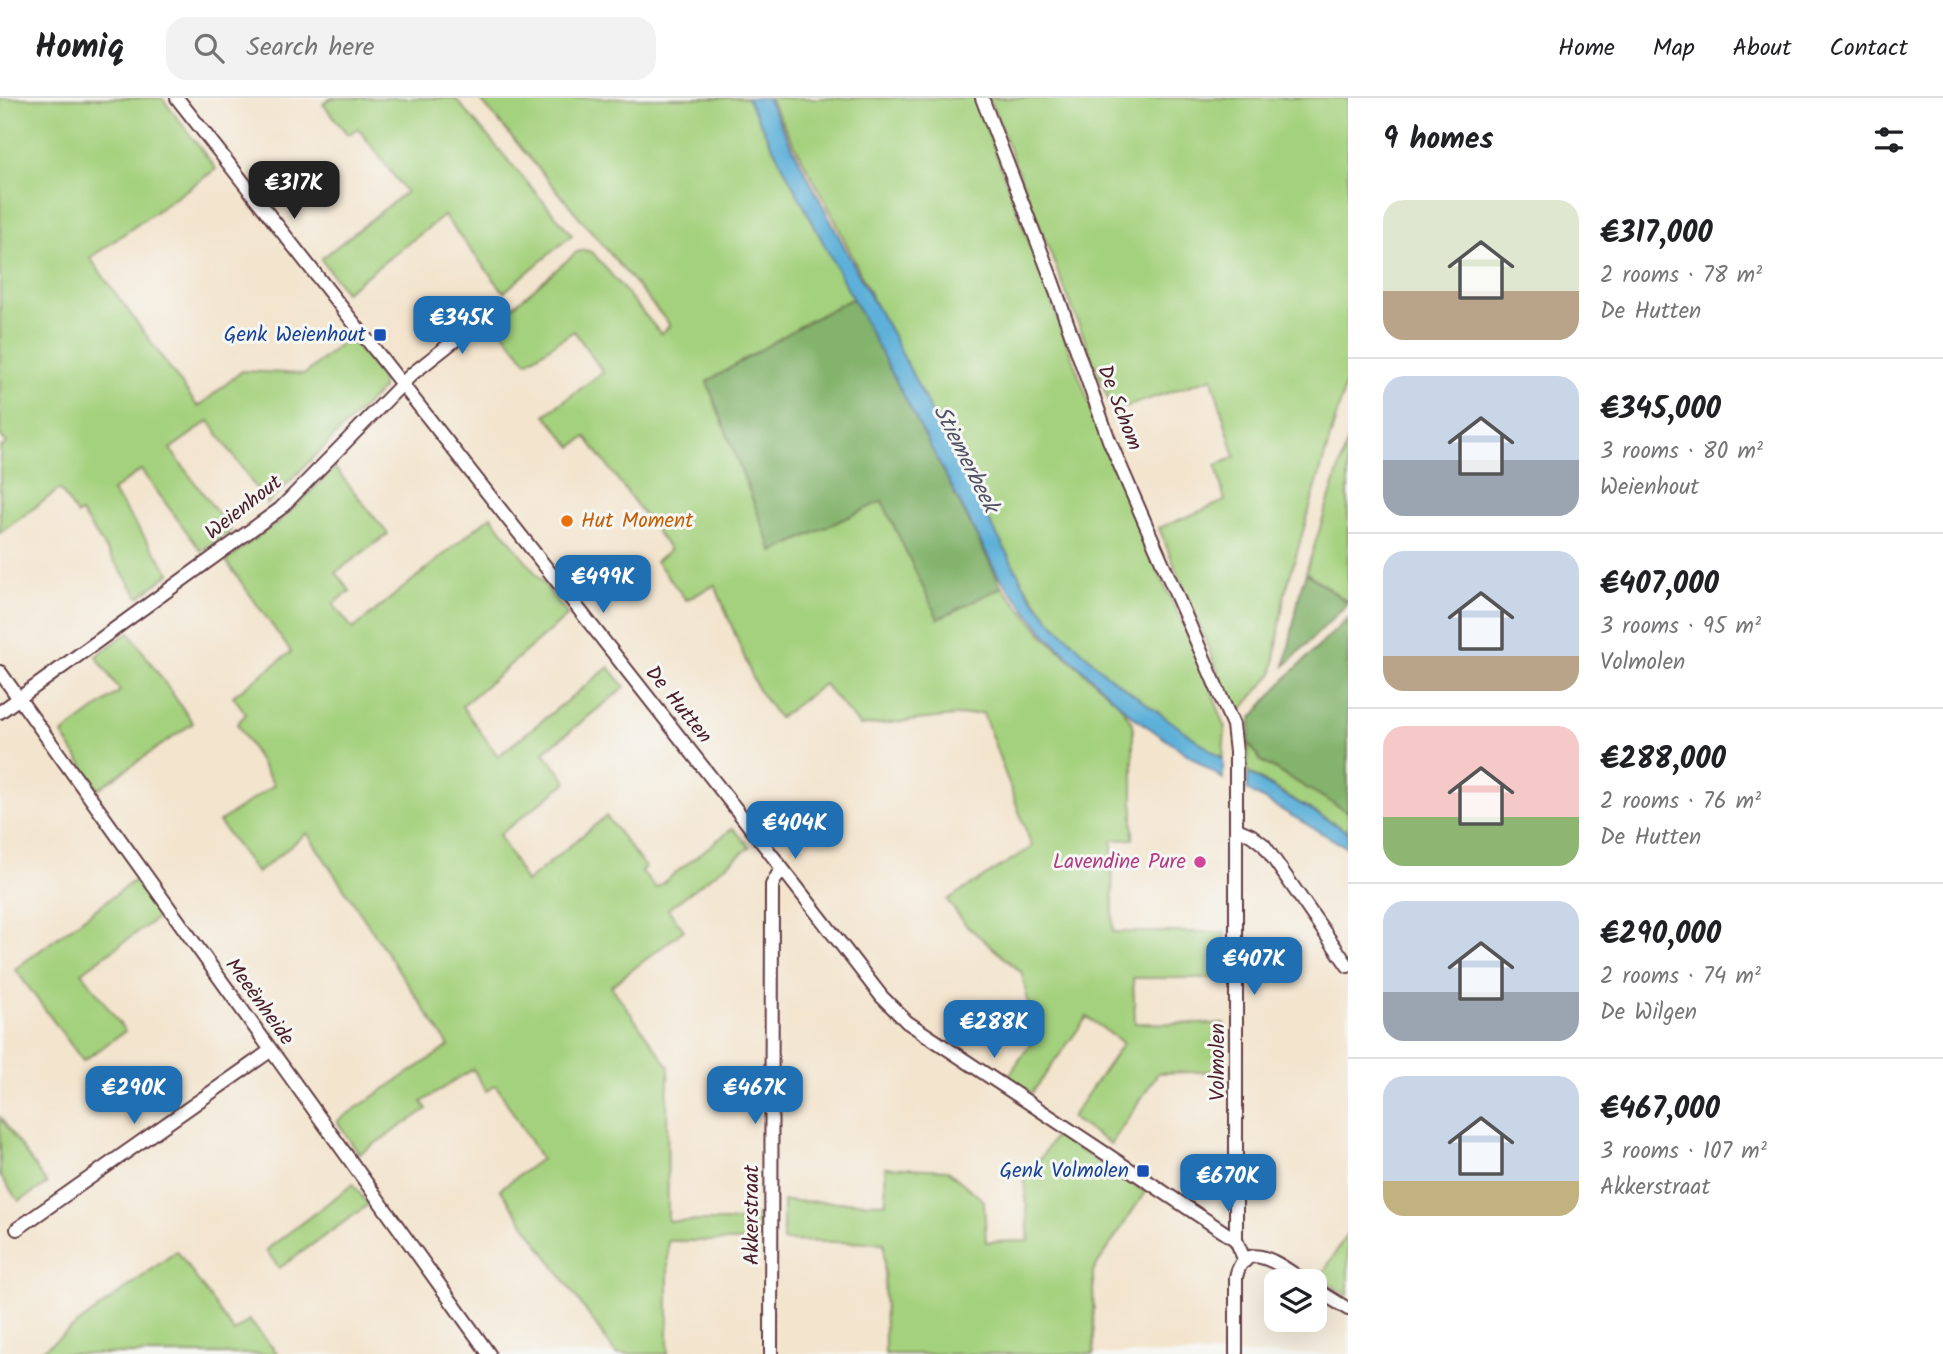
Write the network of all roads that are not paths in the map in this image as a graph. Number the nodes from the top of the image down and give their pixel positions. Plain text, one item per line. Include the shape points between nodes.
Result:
1 (177, 98) edge
2 (982, 98) edge
3 (492, 311) dead end
4 (402, 384) junction
5 (0, 672) edge
6 (19, 698) junction
7 (0, 712) edge
8 (1233, 725) joint
9 (1237, 829) junction
10 (781, 869) junction
11 (1348, 965) edge
12 (270, 1051) junction
13 (17, 1229) dead end
14 (1236, 1240) junction
15 (1244, 1261) junction
16 (1284, 1269) edge
17 (1327, 1296) edge
18 (1348, 1309) edge
19 (489, 1354) edge
20 (771, 1354) edge
21 (1236, 1354) edge

1 - 4 street, De Hutten
2 - 8 street, De Schom via 1109,440
3 - 4 street, Weienhout
4 - 6 street, Weienhout via 280,509
4 - 10 street, De Hutten
5 - 6 street, Meeënheide
6 - 7 street, Weienhout
6 - 12 street, Meeënheide
8 - 9 street, Volmolen
9 - 11 street via 1264,845
9 - 14 street, Volmolen
10 - 14 street, De Hutten via 881,997 907,1022
10 - 20 street, Akkerstraat via 772,885
12 - 13 street
12 - 19 street, Meeënheide
14 - 15 street, Volmolen
15 - 16 street via 1253,1256
15 - 21 street via 1236,1278
17 - 18 street

